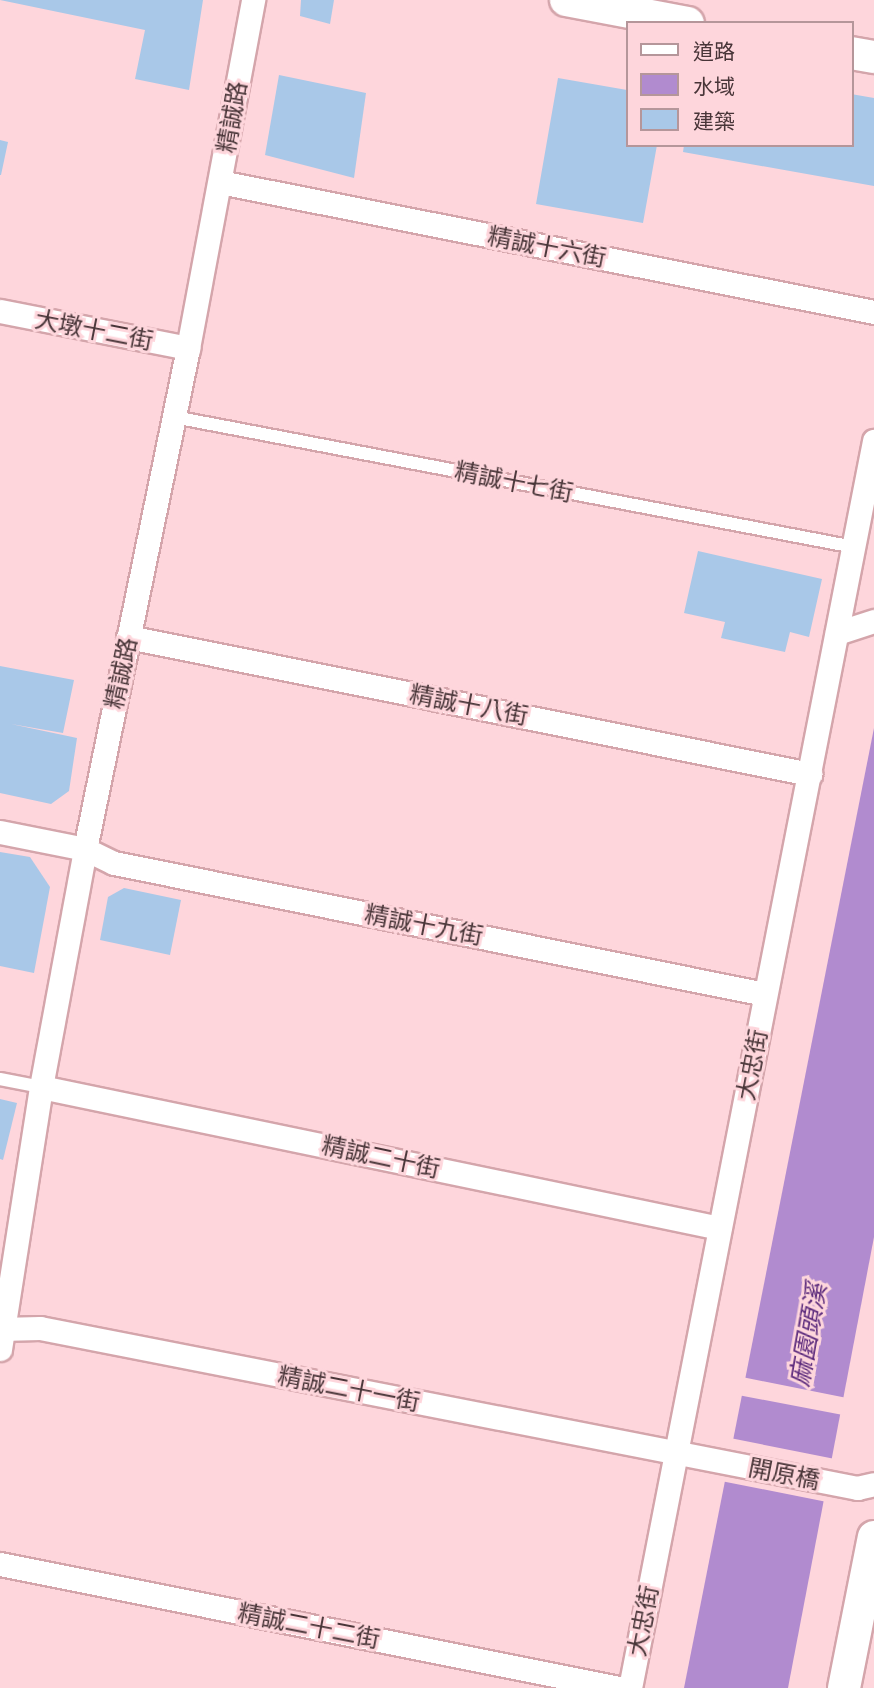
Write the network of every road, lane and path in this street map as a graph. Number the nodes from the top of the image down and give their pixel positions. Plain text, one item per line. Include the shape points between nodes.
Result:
1 (253, 0) edge
2 (566, 0) edge
3 (677, 21) edge
4 (853, 53) edge
5 (874, 57) edge
6 (220, 181) junction
7 (0, 312) edge
8 (874, 312) edge
9 (188, 348) junction
10 (174, 417) junction
11 (874, 441) edge
12 (854, 547) junction
13 (874, 621) edge
14 (838, 633) junction
15 (128, 637) junction
16 (810, 774) junction
17 (0, 832) edge
18 (85, 849) junction
19 (765, 994) junction
20 (0, 1079) edge
21 (41, 1087) junction
22 (720, 1228) junction
23 (1, 1336) edge
24 (685, 1455) junction
25 (866, 1486) edge
26 (874, 1537) edge
27 (0, 1564) edge
28 (619, 1688) edge
29 (630, 1688) edge
30 (845, 1688) edge

1 - 6 street, 精誠路
2 - 3 main road
4 - 5 main road
6 - 8 street, 精誠十六街
6 - 9 street, 精誠路
7 - 9 street, 大墩十二街
9 - 10 street, 精誠路
10 - 12 lane, 精誠十七街
10 - 15 street, 精誠路
11 - 12 street, 大忠街
12 - 14 street, 大忠街
13 - 14 street
14 - 16 street, 大忠街
15 - 16 street, 精誠十八街
15 - 18 street, 精誠路
16 - 19 street, 大忠街
17 - 18 street, 精誠十九街
18 - 19 street, 精誠十九街 via 114,863
18 - 21 street, 精誠路
19 - 22 street, 大忠街
20 - 21 lane
21 - 22 street, 精誠二十街
21 - 23 street, 精誠路
22 - 24 street, 大忠街
23 - 24 street, 精誠二十一街 via 40,1328
24 - 25 street, 開原橋
24 - 29 street, 大忠街
26 - 30 main road
27 - 28 street, 精誠二十二街

